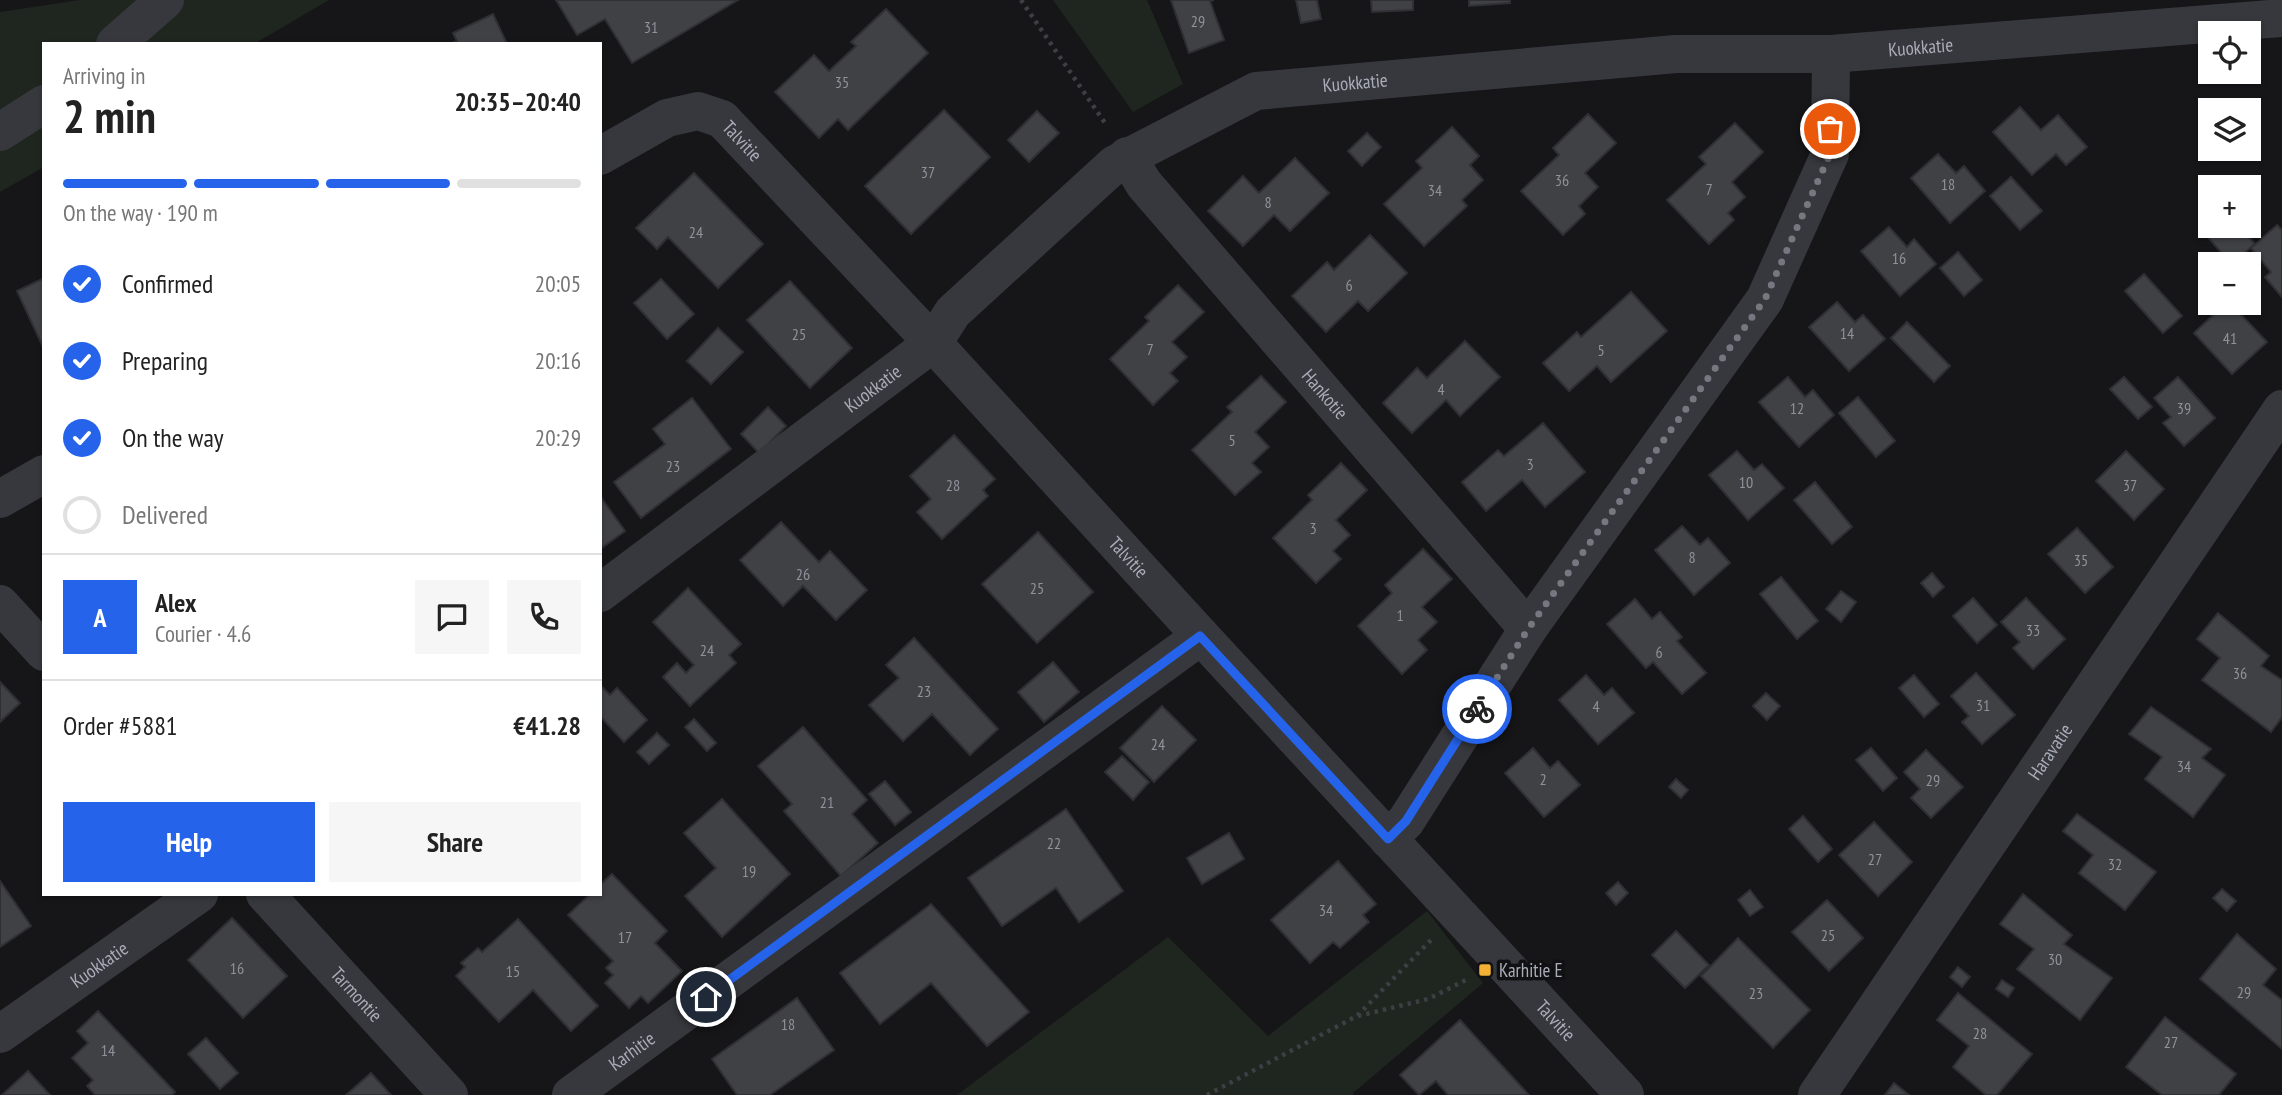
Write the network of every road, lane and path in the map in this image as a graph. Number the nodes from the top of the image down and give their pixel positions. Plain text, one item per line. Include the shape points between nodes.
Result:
1 (165, 0) edge
2 (1021, 0) edge
3 (2282, 18) edge
4 (118, 42) edge
5 (1831, 54) junction
6 (42, 105) edge
7 (0, 132) edge
8 (602, 155) edge
9 (1127, 156) junction
10 (933, 342) junction
11 (2282, 409) edge
12 (42, 475) edge
13 (0, 499) edge
14 (602, 591) edge
15 (0, 604) edge
16 (1528, 629) junction
17 (1200, 636) junction
18 (42, 650) edge
19 (1388, 839) junction
20 (195, 896) edge
21 (267, 896) edge
22 (1453, 908) junction
23 (1500, 958) junction
24 (1357, 1016) junction
25 (0, 1034) edge
26 (449, 1095) edge
27 (572, 1095) edge
28 (1206, 1095) edge
29 (1625, 1095) edge
30 (1816, 1095) edge

1 - 4 street
2 - 9 path
3 - 5 street, Kuokkatie
5 - 9 street, Kuokkatie via 1676,54 1256,91
5 - 16 street via 1830,154 1765,299
6 - 7 street
8 - 10 street, Talvitie via 667,118 698,111 722,119
9 - 10 street, Kuokkatie via 953,312
9 - 16 street, Hankotie via 1144,184
10 - 14 street, Kuokkatie
10 - 17 street, Talvitie
11 - 30 street, Haravatie
12 - 13 street
15 - 18 street
16 - 19 street via 1406,821
17 - 19 street, Talvitie
17 - 27 street, Karhitie
19 - 22 street, Talvitie
20 - 25 street, Kuokkatie
21 - 26 street, Tarmontie
22 - 23 street, Talvitie
22 - 24 path via 1432,939
23 - 24 path via 1428,999
23 - 29 street, Talvitie
24 - 28 path

